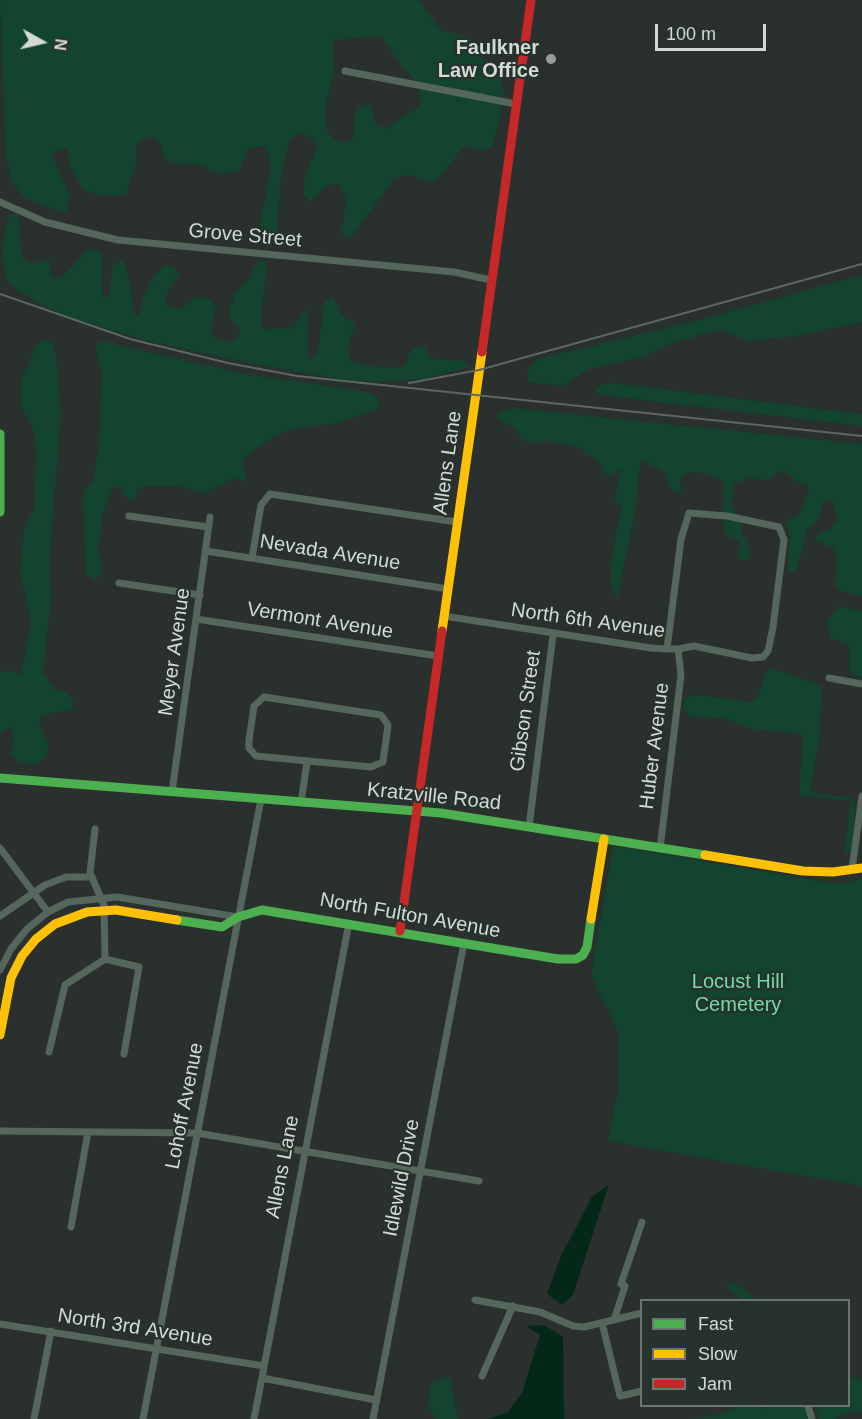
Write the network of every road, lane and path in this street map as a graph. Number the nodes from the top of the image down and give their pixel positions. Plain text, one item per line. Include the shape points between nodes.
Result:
1 (531, 0) edge
2 (345, 71) dead end
3 (516, 104) junction
4 (0, 202) edge
5 (491, 280) junction
6 (0, 434) edge
7 (0, 512) edge
8 (129, 516) dead end
9 (210, 517) dead end
10 (458, 522) junction
11 (208, 527) junction
12 (206, 551) junction
13 (252, 558) junction
14 (119, 583) dead end
15 (448, 589) junction
16 (200, 595) junction
17 (444, 616) junction
18 (196, 619) junction
19 (553, 634) junction
20 (667, 649) junction
21 (678, 649) junction
22 (438, 656) junction
23 (830, 678) dead end
24 (862, 684) edge
25 (307, 762) junction
26 (0, 778) edge
27 (172, 792) junction
28 (862, 796) edge
29 (261, 799) junction
30 (301, 803) junction
31 (417, 811) junction
32 (529, 827) junction
33 (96, 829) dead end
34 (604, 839) junction
35 (0, 848) edge
36 (660, 849) junction
37 (857, 869) edge
38 (92, 877) junction
39 (33, 892) junction
40 (100, 897) junction
41 (104, 910) junction
42 (48, 912) junction
43 (0, 916) edge
44 (238, 917) junction
45 (349, 923) junction
46 (400, 931) junction
47 (464, 943) junction
48 (105, 959) junction
49 (0, 970) edge
50 (0, 1035) edge
51 (49, 1052) dead end
52 (124, 1054) dead end
53 (0, 1131) edge
54 (87, 1132) junction
55 (197, 1133) junction
56 (305, 1150) junction
57 (420, 1171) junction
58 (480, 1181) dead end
59 (642, 1222) dead end
60 (71, 1227) dead end
61 (475, 1300) dead end
62 (513, 1306) junction
63 (640, 1314) edge
64 (614, 1320) junction
65 (602, 1323) junction
66 (0, 1324) edge
67 (51, 1332) junction
68 (155, 1349) junction
69 (264, 1366) junction
70 (482, 1376) dead end
71 (262, 1378) junction
72 (640, 1391) edge
73 (376, 1400) junction
74 (34, 1419) edge
75 (142, 1419) edge
76 (254, 1419) edge
77 (373, 1419) edge

1 - 3 street, Allens Lane
2 - 3 street
3 - 5 street, Allens Lane
4 - 5 street, Grove Street via 45,222 118,240 454,272
5 - 10 street, Allens Lane
6 - 7 street
8 - 11 street
9 - 11 street, Meyer Avenue
10 - 13 street via 273,494 264,498
10 - 15 street, Allens Lane
11 - 12 street, Meyer Avenue
12 - 13 street, Nevada Avenue
12 - 16 street, Meyer Avenue
13 - 15 street, Nevada Avenue
14 - 16 street
15 - 17 street, Allens Lane
16 - 18 street, Meyer Avenue
17 - 19 street, North 6th Avenue
17 - 22 street, Allens Lane
18 - 22 street, Vermont Avenue
18 - 27 street, Meyer Avenue
19 - 20 street, North 6th Avenue
19 - 32 street, Gibson Street
20 - 21 street, North 6th Avenue
20 - 21 street, North 6th Avenue via 686,516 694,512 776,525 784,540 771,640 763,657 694,646
21 - 36 street, Huber Avenue via 681,675
22 - 31 street, Allens Lane
23 - 24 street
25 - 25 street via 371,767 380,764 385,757 388,723 378,714 261,698 253,710 250,750 258,757
25 - 30 street
26 - 27 street, Kratzville Road
27 - 29 street, Kratzville Road
28 - 37 street
29 - 30 street, Kratzville Road
29 - 44 street, Lohoff Avenue
30 - 31 street, Kratzville Road
31 - 32 street, Kratzville Road
31 - 46 street, Allens Lane
32 - 34 street, Kratzville Road
33 - 38 street
34 - 36 street, Kratzville Road
34 - 47 street, North Fulton Avenue via 583,955 576,959
35 - 39 street
36 - 37 street, Kratzville Road via 803,871
38 - 39 street via 66,877
38 - 40 street
39 - 42 street
39 - 43 street
40 - 41 street
40 - 42 street via 68,902
40 - 44 street
41 - 44 street, North Fulton Avenue via 222,927
41 - 48 street
41 - 50 street via 62,920 29,946 11,978
42 - 49 street via 19,937
44 - 45 street, North Fulton Avenue via 262,910
44 - 55 street, Lohoff Avenue
45 - 46 street, North Fulton Avenue
45 - 56 street, Allens Lane
46 - 47 street, North Fulton Avenue
47 - 57 street, Idlewild Drive
48 - 51 street via 65,985
48 - 52 street via 139,968
53 - 54 street
54 - 55 street
54 - 60 street
55 - 56 street
55 - 68 street, Lohoff Avenue
56 - 57 street
56 - 69 street, Allens Lane
57 - 58 street
57 - 73 street, Idlewild Drive
59 - 64 street via 621,1284 625,1286
61 - 62 street
62 - 65 street via 548,1314 573,1326
62 - 70 street
63 - 64 street
64 - 65 street
65 - 72 street via 620,1396
66 - 67 street, North 3rd Avenue
67 - 68 street, North 3rd Avenue
67 - 74 street
68 - 69 street, North 3rd Avenue
68 - 75 street, Lohoff Avenue
69 - 71 street, Allens Lane
71 - 73 street
71 - 76 street, Allens Lane
73 - 77 street, Idlewild Drive

